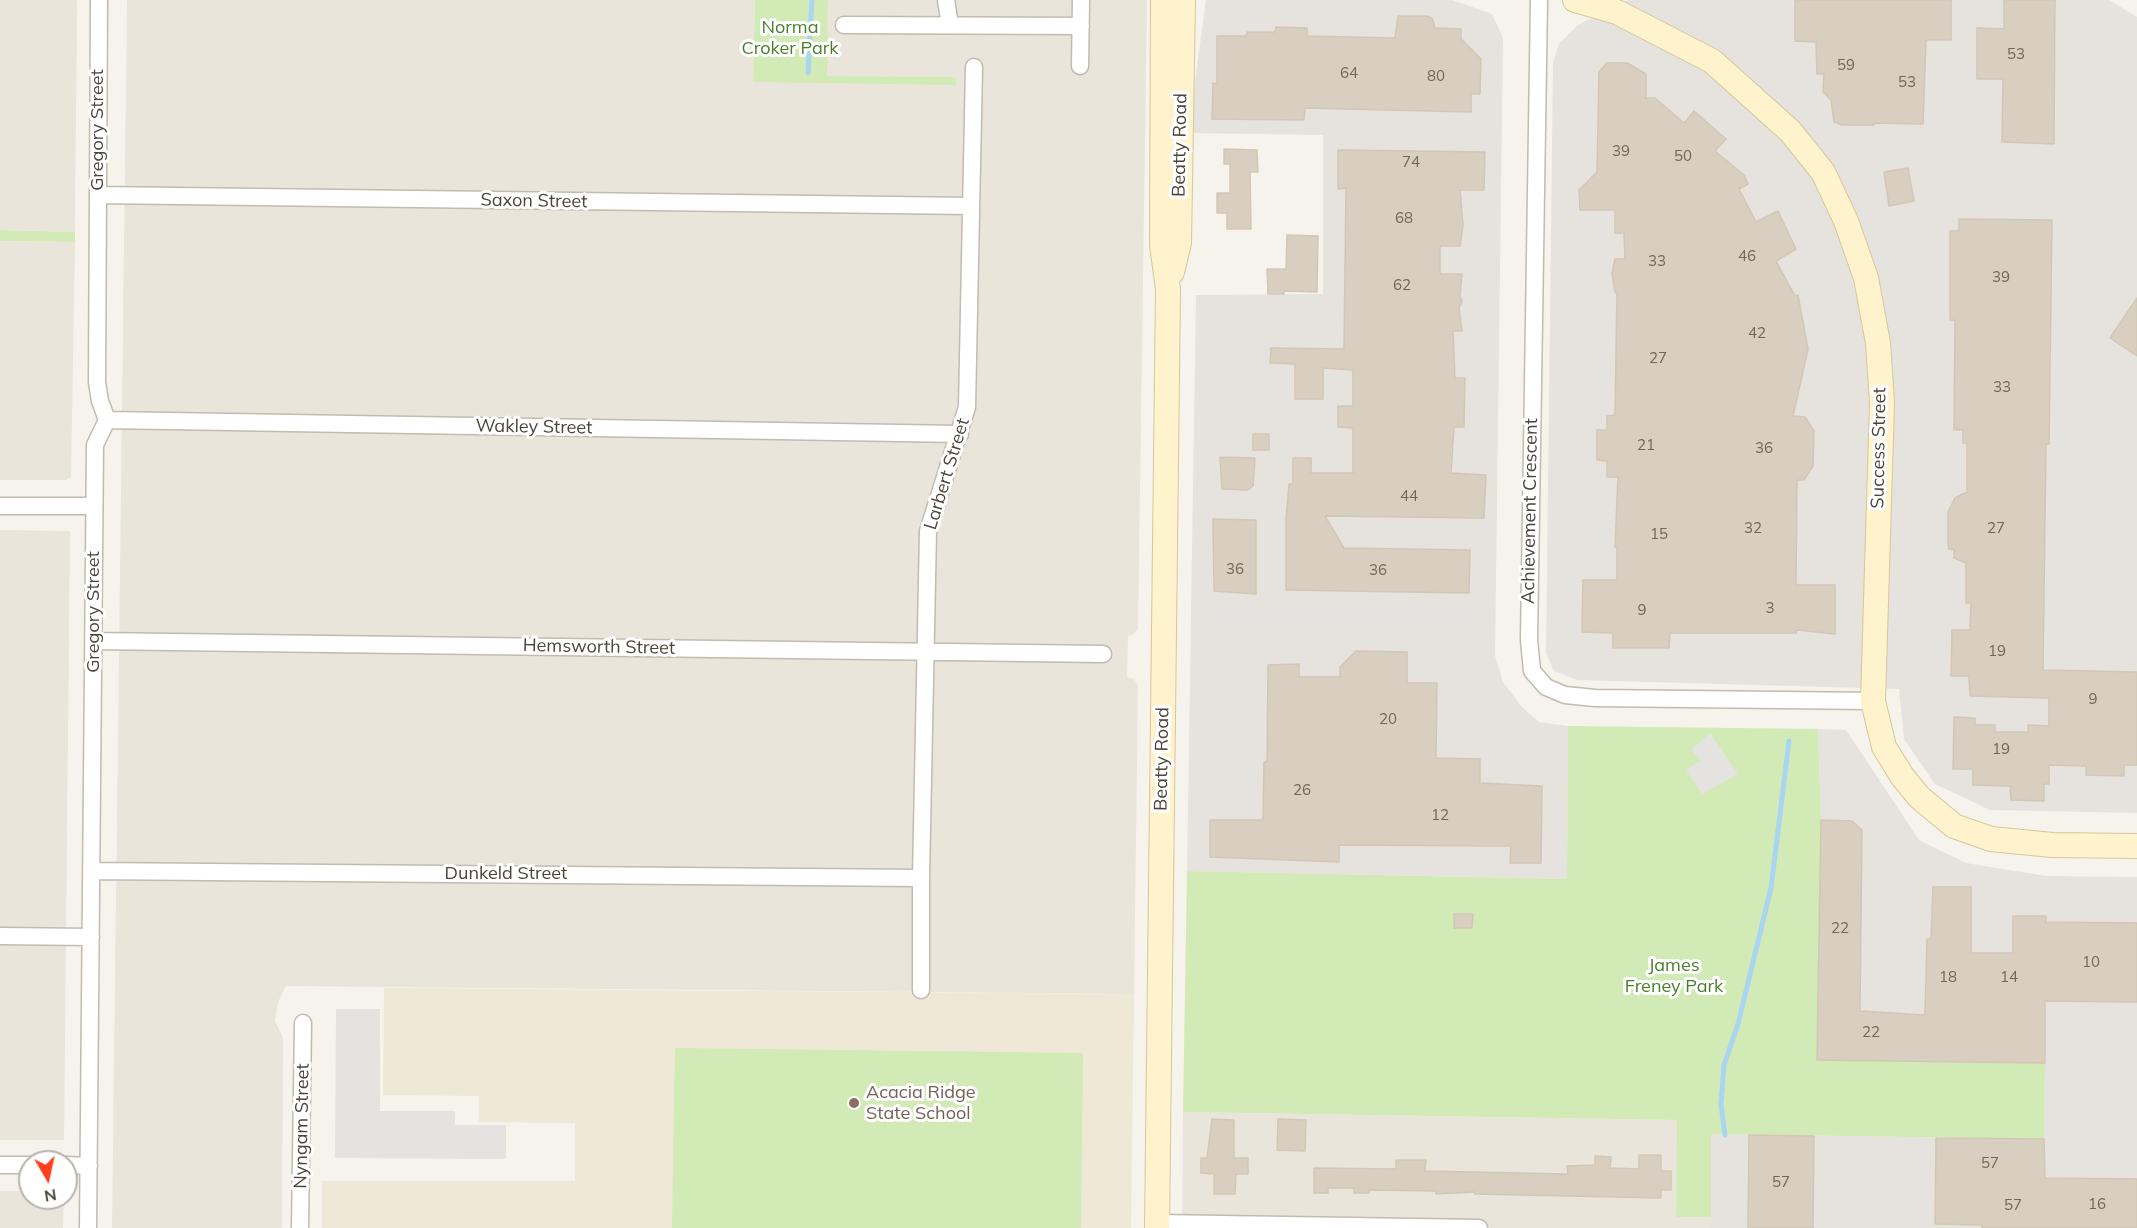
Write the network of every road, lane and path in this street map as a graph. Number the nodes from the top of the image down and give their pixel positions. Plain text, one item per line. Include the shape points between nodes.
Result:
1 (99, 0) edge
2 (946, 0) edge
3 (1081, 0) edge
4 (1163, 0) edge
5 (1183, 0) edge
6 (1539, 0) edge
7 (1575, 0) edge
8 (844, 25) dead end
9 (950, 26) junction
10 (1081, 26) junction
11 (1080, 66) dead end
12 (974, 67) dead end
13 (98, 195) junction
14 (971, 206) junction
15 (1168, 289) junction
16 (107, 420) junction
17 (960, 434) junction
18 (0, 506) edge
19 (94, 506) junction
20 (94, 641) junction
21 (926, 651) junction
22 (1103, 654) dead end
23 (1873, 701) junction
24 (2137, 846) edge
25 (91, 871) junction
26 (921, 878) junction
27 (0, 936) edge
28 (91, 937) junction
29 (921, 990) dead end
30 (303, 1023) dead end
31 (0, 1165) edge
32 (18, 1165) edge
33 (78, 1166) edge
34 (89, 1166) junction
35 (1157, 1225) edge
36 (88, 1228) edge
37 (300, 1228) edge
38 (1440, 1228) edge
39 (1479, 1228) edge

1 - 13 street, Gregory Street
2 - 9 street
3 - 10 street
4 - 15 main road, Beatty Road via 1162,222
5 - 15 main road, Beatty Road via 1179,243
6 - 23 street, Achievement Crescent via 1529,640 1532,671 1546,687 1565,695 1595,698
7 - 23 main road, Success Street via 1617,12 1712,61 1790,131 1823,172 1846,221 1866,278 1880,363
8 - 9 street
9 - 10 street
10 - 11 street
12 - 14 street, Larbert Street
13 - 14 street, Saxon Street
13 - 16 street, Gregory Street via 97,382
14 - 17 street, Larbert Street via 967,407
15 - 35 main road, Beatty Road
16 - 17 street, Wakley Street
16 - 19 street, Gregory Street via 95,445
17 - 21 street, Larbert Street via 928,531
18 - 19 street
19 - 20 street, Gregory Street
20 - 21 street, Hemsworth Street
20 - 25 street, Gregory Street
21 - 22 street, Hemsworth Street
21 - 26 street, Larbert Street
23 - 24 main road, Success Street via 1884,747 1902,776 1919,797 1954,826 1991,839 2052,845
25 - 26 street, Dunkeld Street
25 - 28 street, Gregory Street
26 - 29 street, Larbert Street
27 - 28 street
28 - 34 street, Gregory Street
30 - 37 street, Nyngam Street
31 - 32 street
33 - 34 street
34 - 36 street, Gregory Street
35 - 38 street
38 - 39 street

